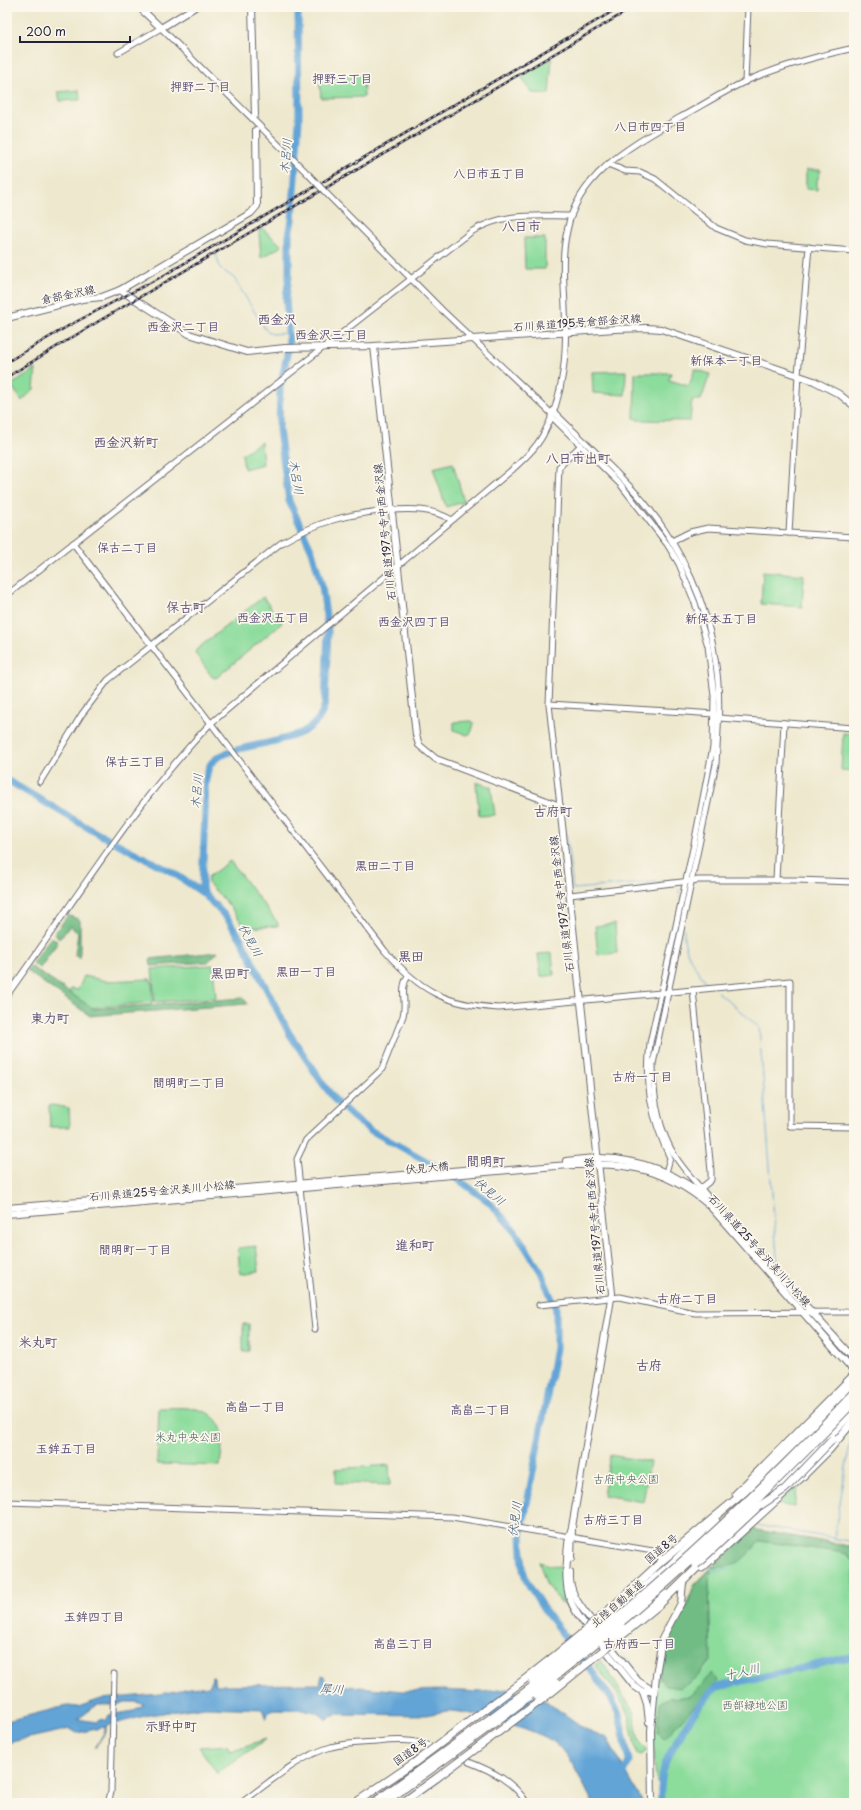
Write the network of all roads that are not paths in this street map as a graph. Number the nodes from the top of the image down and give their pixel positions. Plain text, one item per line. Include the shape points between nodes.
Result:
1 (139, 7) edge
2 (195, 7) edge
3 (252, 7) edge
4 (748, 7) edge
5 (160, 28) junction
6 (854, 48) edge
7 (118, 53) dead end
8 (745, 82) junction
9 (255, 115) dead end
10 (256, 130) dead end
11 (608, 164) junction
12 (571, 216) junction
13 (809, 248) junction
14 (854, 251) edge
15 (412, 278) junction
16 (120, 290) junction
17 (7, 318) edge
18 (566, 333) junction
19 (474, 339) junction
20 (374, 346) junction
21 (324, 347) junction
22 (798, 375) junction
23 (854, 406) edge
24 (552, 414) junction
25 (581, 445) junction
26 (392, 510) junction
27 (452, 520) junction
28 (789, 533) junction
29 (854, 537) edge
30 (672, 540) junction
31 (73, 543) junction
32 (399, 565) junction
33 (7, 595) edge
34 (152, 647) junction
35 (549, 704) junction
36 (714, 714) junction
37 (719, 718) junction
38 (784, 723) junction
39 (210, 724) junction
40 (854, 728) edge
41 (40, 782) dead end
42 (560, 806) junction
43 (776, 880) junction
44 (692, 881) junction
45 (854, 882) edge
46 (685, 883) junction
47 (570, 895) junction
48 (408, 976) junction
49 (693, 990) junction
50 (667, 993) junction
51 (661, 994) junction
52 (7, 995) edge
53 (582, 1000) junction
54 (854, 1127) edge
55 (598, 1161) junction
56 (537, 1166) joint
57 (665, 1175) junction
58 (319, 1184) joint
59 (300, 1186) junction
60 (698, 1191) junction
61 (7, 1208) edge
62 (7, 1214) edge
63 (611, 1297) junction
64 (539, 1305) dead end
65 (854, 1312) edge
66 (803, 1313) junction
67 (812, 1313) junction
68 (315, 1329) dead end
69 (854, 1359) edge
70 (854, 1371) edge
71 (854, 1375) edge
72 (854, 1384) edge
73 (854, 1393) edge
74 (854, 1402) edge
75 (854, 1411) edge
76 (854, 1420) edge
77 (758, 1481) junction
78 (7, 1502) edge
79 (720, 1512) junction
80 (570, 1538) junction
81 (663, 1560) junction
82 (656, 1576) junction
83 (691, 1576) junction
84 (682, 1583) junction
85 (656, 1601) junction
86 (611, 1612) junction
87 (624, 1630) junction
88 (114, 1674) dead end
89 (654, 1690) junction
90 (643, 1692) junction
91 (651, 1731) junction
92 (431, 1746) tunnel mouth
93 (452, 1750) junction
94 (469, 1762) tunnel mouth
95 (108, 1803) edge
96 (240, 1803) edge
97 (355, 1803) edge
98 (373, 1803) edge
99 (384, 1803) edge
100 (402, 1803) edge
101 (527, 1803) edge
102 (652, 1803) edge

1 - 5 main road
2 - 5 main road
3 - 9 main road
4 - 8 street
5 - 7 street
5 - 15 street, bridge
6 - 8 street via 793,64
8 - 11 street via 656,131
10 - 16 main road, 倉部金沢線 via 257,206 251,213
11 - 12 street via 579,196
11 - 13 street via 625,171 640,172 655,179 716,228 745,240
12 - 15 street via 512,216 493,221 471,232
12 - 18 street via 562,265
13 - 14 street
13 - 22 street
15 - 19 street
15 - 21 street
16 - 17 main road, 倉部金沢線 via 102,297 82,299
16 - 21 main road, 石川県道195号倉部金沢線 via 200,339 247,352
18 - 19 main road, 石川県道195号倉部金沢線
18 - 22 main road, 石川県道195号倉部金沢線 via 635,328 661,329
18 - 24 street via 564,368
19 - 20 main road, 石川県道195号倉部金沢線
19 - 24 street
20 - 21 main road, 石川県道195号倉部金沢線
20 - 26 main road, 石川県道197号寺中西金沢線
21 - 31 street
22 - 23 main road, 石川県道195号倉部金沢線 via 833,390
22 - 28 street
24 - 25 street
24 - 27 street via 543,435 524,459
24 - 30 street via 627,484
25 - 35 street via 559,467
25 - 36 street via 636,502 679,564 696,603 708,646
26 - 27 street via 433,511
26 - 32 main road, 石川県道197号寺中西金沢線
26 - 34 street via 354,514 330,520 282,543
27 - 32 street
28 - 29 street
28 - 30 street via 708,528
30 - 37 street via 693,582 709,630 716,664
31 - 33 street
31 - 34 street
32 - 39 street
32 - 42 main road, 石川県道197号寺中西金沢線 via 419,745 436,759
34 - 39 street
34 - 41 street via 129,662 96,693
35 - 36 street
35 - 42 street
36 - 37 street
36 - 46 street via 713,747 708,778
37 - 38 street
37 - 44 street via 716,764
38 - 40 street
38 - 43 street
39 - 48 street via 385,952
39 - 52 street via 169,770
42 - 47 main road, 石川県道197号寺中西金沢線
43 - 44 street
43 - 45 street
44 - 46 street
44 - 50 street
46 - 47 street
46 - 51 street
47 - 53 main road, 石川県道197号寺中西金沢線
48 - 53 street via 431,992 473,1006 499,1008
48 - 59 street via 404,984 403,1016 382,1069 306,1140 298,1159
49 - 50 street
49 - 54 street via 790,981 790,1126
49 - 60 street via 711,1172 711,1180
50 - 51 street
50 - 60 street via 655,1051 655,1101 674,1155
51 - 53 street
51 - 57 street via 650,1043 648,1070 650,1104 670,1158
53 - 55 main road, 石川県道197号寺中西金沢線
55 - 56 main road, 石川県道25号金沢美川小松線
55 - 57 main road, 石川県道25号金沢美川小松線 via 631,1161
55 - 63 main road, 石川県道197号寺中西金沢線
56 - 58 main road, 伏見大橋
57 - 60 main road, 石川県道25号金沢美川小松線
58 - 59 main road, 石川県道25号金沢美川小松線
59 - 61 main road, 石川県道25号金沢美川小松線
59 - 62 main road, 石川県道25号金沢美川小松線
59 - 68 street
60 - 66 main road, 石川県道25号金沢美川小松線
60 - 67 main road, 石川県道25号金沢美川小松線 via 714,1204
63 - 64 street
63 - 66 street via 634,1299 694,1313
63 - 80 main road, 石川県道197号寺中西金沢線
65 - 67 street
66 - 67 street
66 - 70 main road, 石川県道25号金沢美川小松線
67 - 69 main road, 石川県道25号金沢美川小松線
71 - 79 highway
72 - 77 highway, 国道8号
73 - 93 highway, 北陸自動車道, bridge via 765,1484 676,1566 587,1643
74 - 93 highway, 北陸自動車道, bridge via 754,1503 681,1570 590,1648
75 - 83 highway via 755,1508
76 - 83 highway via 803,1476 711,1561
76 - 85 highway, bridge via 784,1489 755,1510
77 - 79 highway, 国道8号
77 - 82 highway
78 - 80 street via 452,1517
79 - 81 highway, 国道8号
80 - 81 street via 653,1551
80 - 89 main road, 石川県道197号寺中西金沢線 via 569,1578 576,1599 638,1681
80 - 90 main road, 石川県道197号寺中西金沢線 via 566,1586 571,1604 634,1686
81 - 82 highway via 662,1569
81 - 86 highway, 国道8号
82 - 86 highway
83 - 84 highway
84 - 85 highway
84 - 87 highway
84 - 89 main road via 680,1603 662,1639
85 - 87 highway
86 - 93 highway, bridge
86 - 97 highway, 国道8号, bridge via 414,1763
87 - 93 highway, bridge via 556,1682
87 - 100 highway, bridge via 548,1694
88 - 95 street via 111,1792
89 - 90 main road
89 - 91 main road
90 - 91 main road
91 - 102 main road
92 - 96 street via 420,1742 396,1740 331,1748 304,1758
93 - 98 highway, 北陸自動車道, bridge
93 - 99 highway, 北陸自動車道, bridge
94 - 101 street via 502,1777 514,1786

